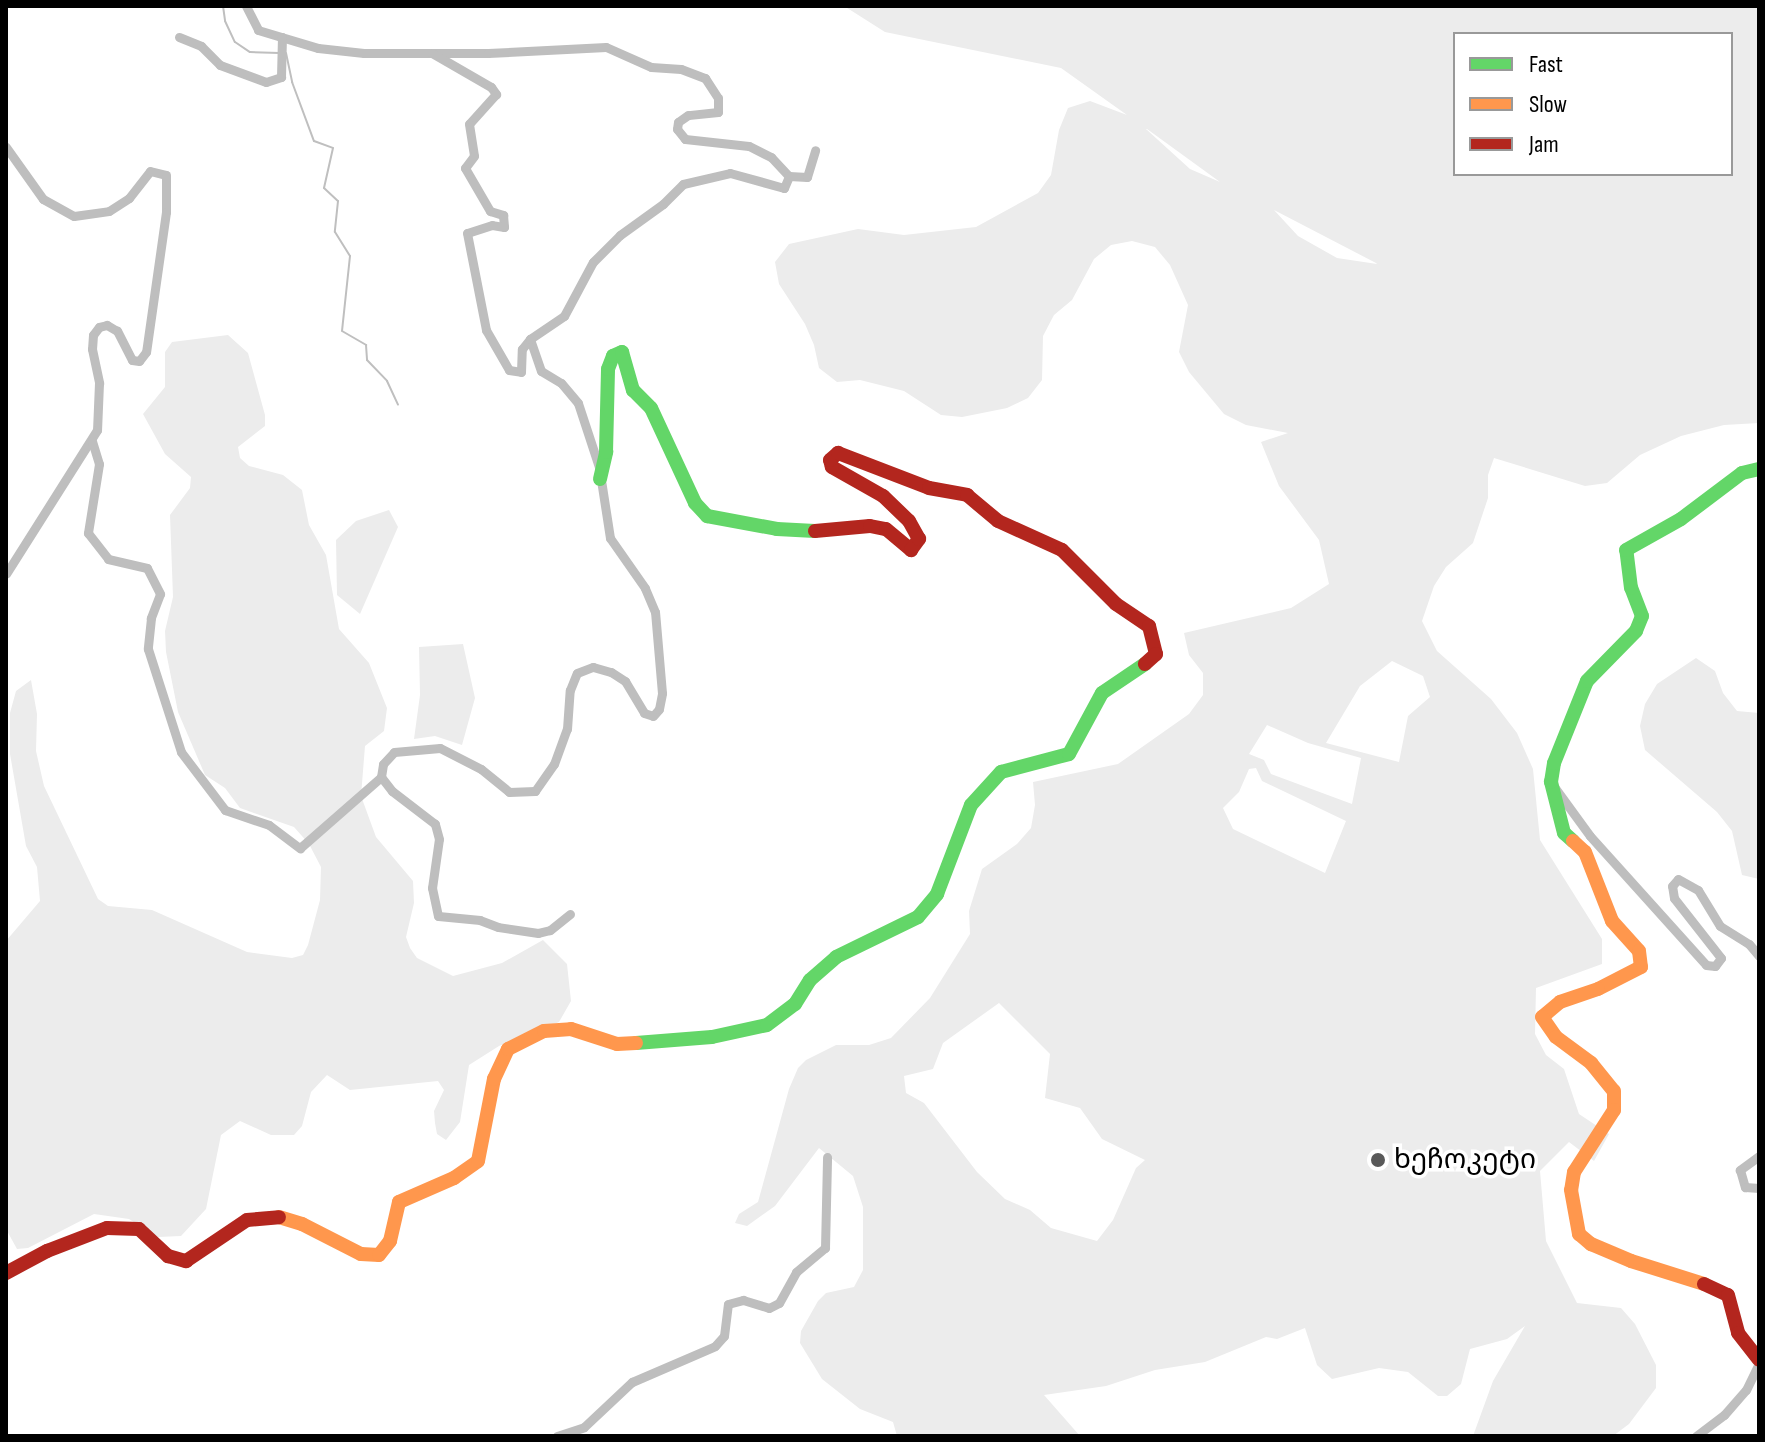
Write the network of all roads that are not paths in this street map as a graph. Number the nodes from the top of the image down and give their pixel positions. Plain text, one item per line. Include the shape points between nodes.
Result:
1 (246, 6) edge
2 (179, 37) dead end
3 (282, 37) junction
4 (432, 53) junction
5 (6, 147) edge
6 (815, 150) dead end
7 (789, 176) junction
8 (530, 339) junction
9 (92, 441) junction
10 (1759, 469) edge
11 (600, 479) junction
12 (6, 574) edge
13 (381, 777) junction
14 (1551, 782) junction
15 (570, 914) dead end
16 (1759, 956) edge
17 (1759, 1156) edge
18 (827, 1157) dead end
19 (1759, 1188) edge
20 (6, 1273) edge
21 (1759, 1362) edge
22 (557, 1436) edge
23 (1696, 1436) edge

1 - 3 street via 258,30
2 - 3 street via 201,46 220,65 266,82 281,77
3 - 4 street via 364,53
4 - 7 street via 606,47 651,67 681,69 705,78 718,98 718,112 688,115 678,122 685,139 749,146 771,157
4 - 8 street via 496,94 469,124 474,156 465,168 490,211 503,215 504,227 467,233 486,330 509,370 521,372 522,349
5 - 9 street via 43,199 74,216 109,211 129,198 150,171 166,175 166,212 146,352 139,361 132,360 117,331 107,325 93,335 99,383
6 - 7 street via 807,177
7 - 8 street via 784,188 730,173 683,184 593,262 564,316
8 - 11 street via 541,371 561,383 578,403
9 - 12 street
9 - 13 street via 99,464 88,533 108,559 147,568 160,594 148,649 181,752 225,810 269,825 300,848
10 - 14 street via 1742,473 1681,519 1626,550 1631,588 1642,616 1636,631 1587,681
11 - 13 street via 610,538 655,612 659,709 653,716 644,713 625,681 593,667 577,673 567,729 554,764 535,791 509,792 481,769 440,748 394,752 383,764
11 - 20 street via 606,452 608,369 613,356 622,352 633,390 651,408 695,503 707,516 777,529 870,526 886,529 911,550 919,539 909,521 883,496 832,467 830,460 838,453 929,488 967,495 998,521 1062,550 1116,604 1149,626 1156,654 1102,693 1069,754 1001,772 971,805 937,894 918,917 836,957 810,980 795,1004 767,1025 712,1037 617,1044 571,1029 544,1031 508,1049 494,1079 478,1161 454,1178 399,1202 390,1241 379,1255 361,1254 280,1217 247,1220 186,1261 168,1256 139,1229 107,1228
13 - 15 street via 435,824 439,839 432,888 438,916 538,933
14 - 16 street via 1590,836 1706,965 1715,966 1721,958 1674,898 1672,886 1678,879 1698,890 1720,926
14 - 21 street via 1564,833 1585,852 1601,900 1639,951 1641,967 1560,1002 1542,1017 1614,1091 1614,1110 1574,1172 1571,1190 1579,1234 1631,1261 1728,1295 1738,1333
17 - 19 street via 1740,1170 1745,1187
18 - 22 street via 825,1248 796,1272 779,1303 769,1308 743,1300 728,1304 724,1336 715,1346 632,1382 584,1427
21 - 23 street via 1746,1390

